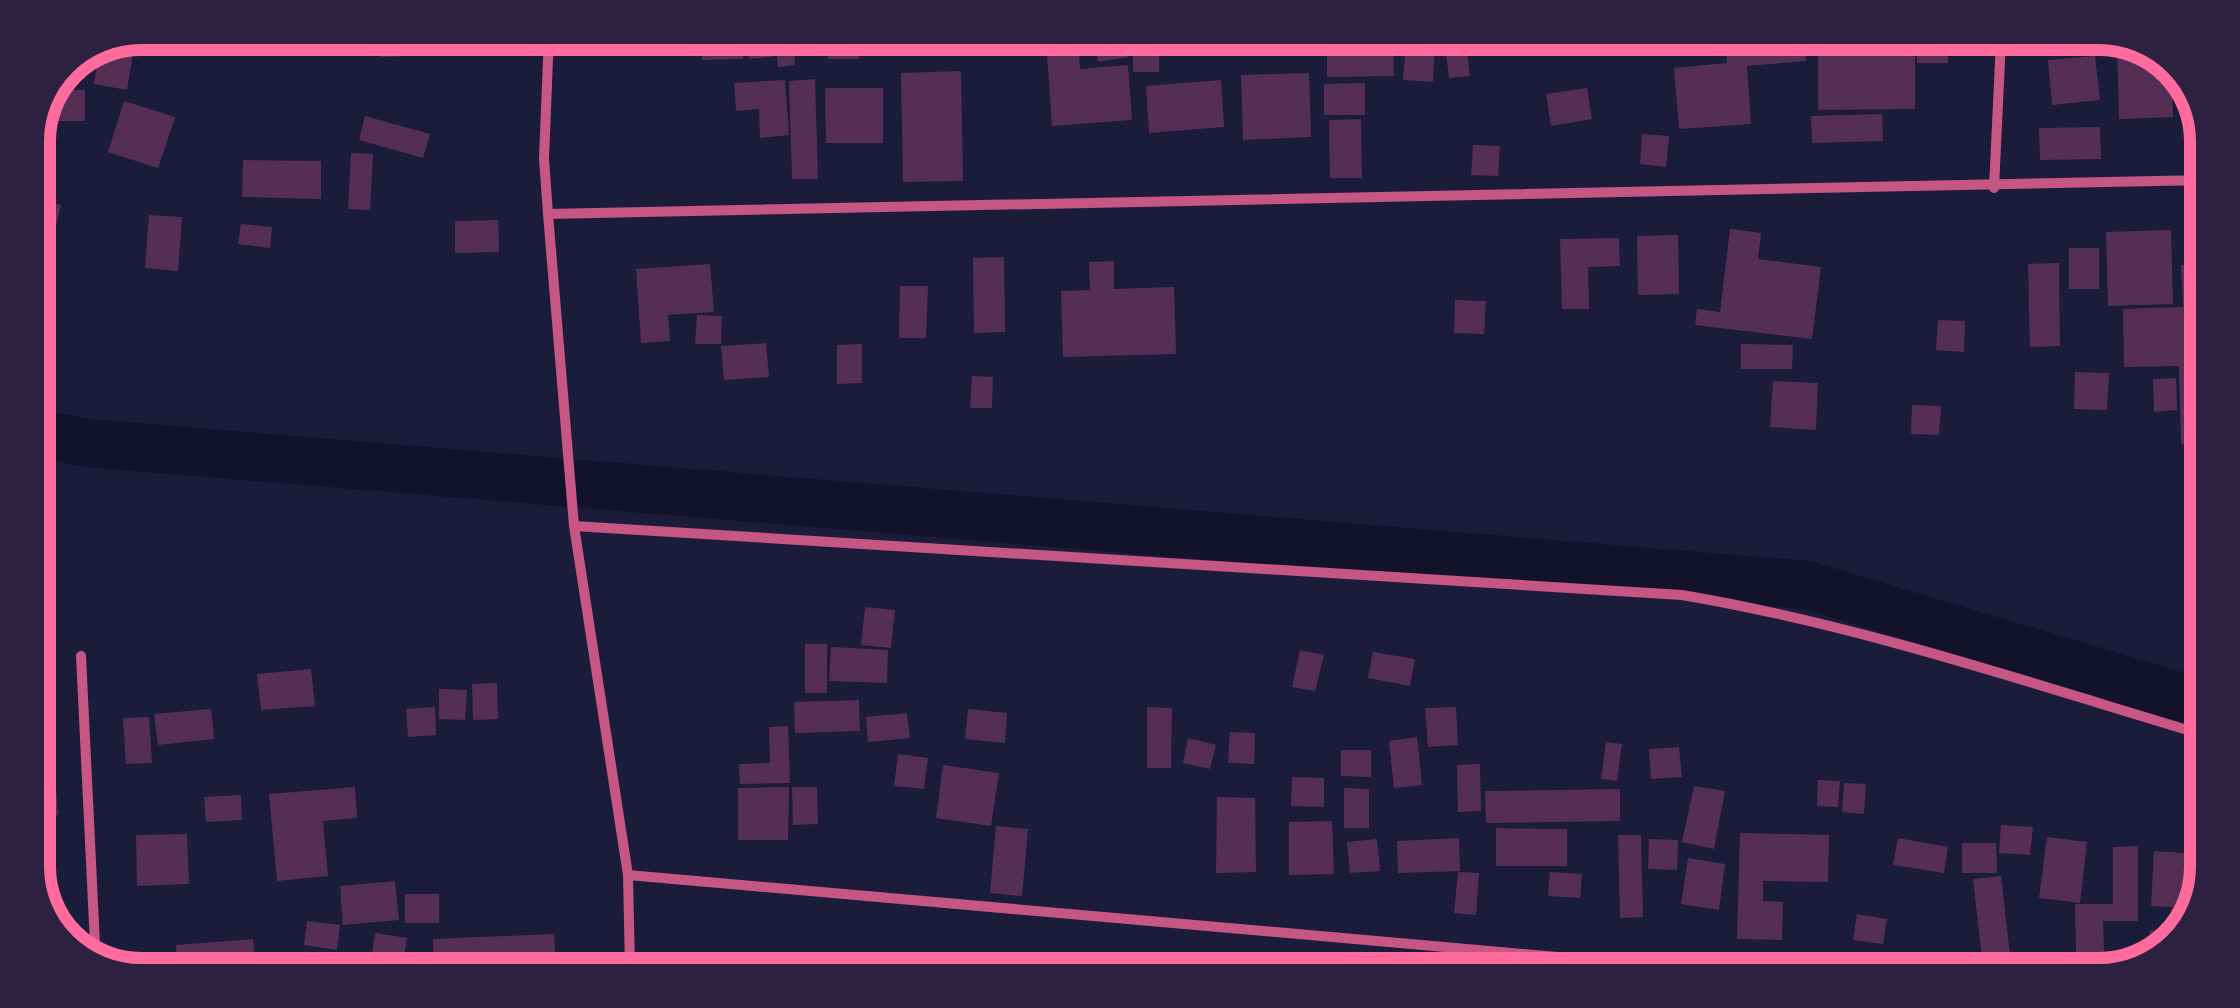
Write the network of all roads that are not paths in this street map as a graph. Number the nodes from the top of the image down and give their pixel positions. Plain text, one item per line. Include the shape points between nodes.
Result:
1 (549, 50) edge
2 (2001, 50) edge
3 (2190, 181) edge
4 (1994, 188) junction
5 (548, 214) junction
6 (574, 526) junction
7 (82, 656) dead end
8 (2190, 731) edge
9 (628, 875) junction
10 (95, 946) edge
11 (630, 958) edge
12 (1570, 958) edge

1 - 5 street
2 - 4 street
3 - 4 street
4 - 5 street
5 - 6 street
6 - 8 street via 1682,595 1885,641
6 - 9 street
7 - 10 street
9 - 11 street
9 - 12 street

